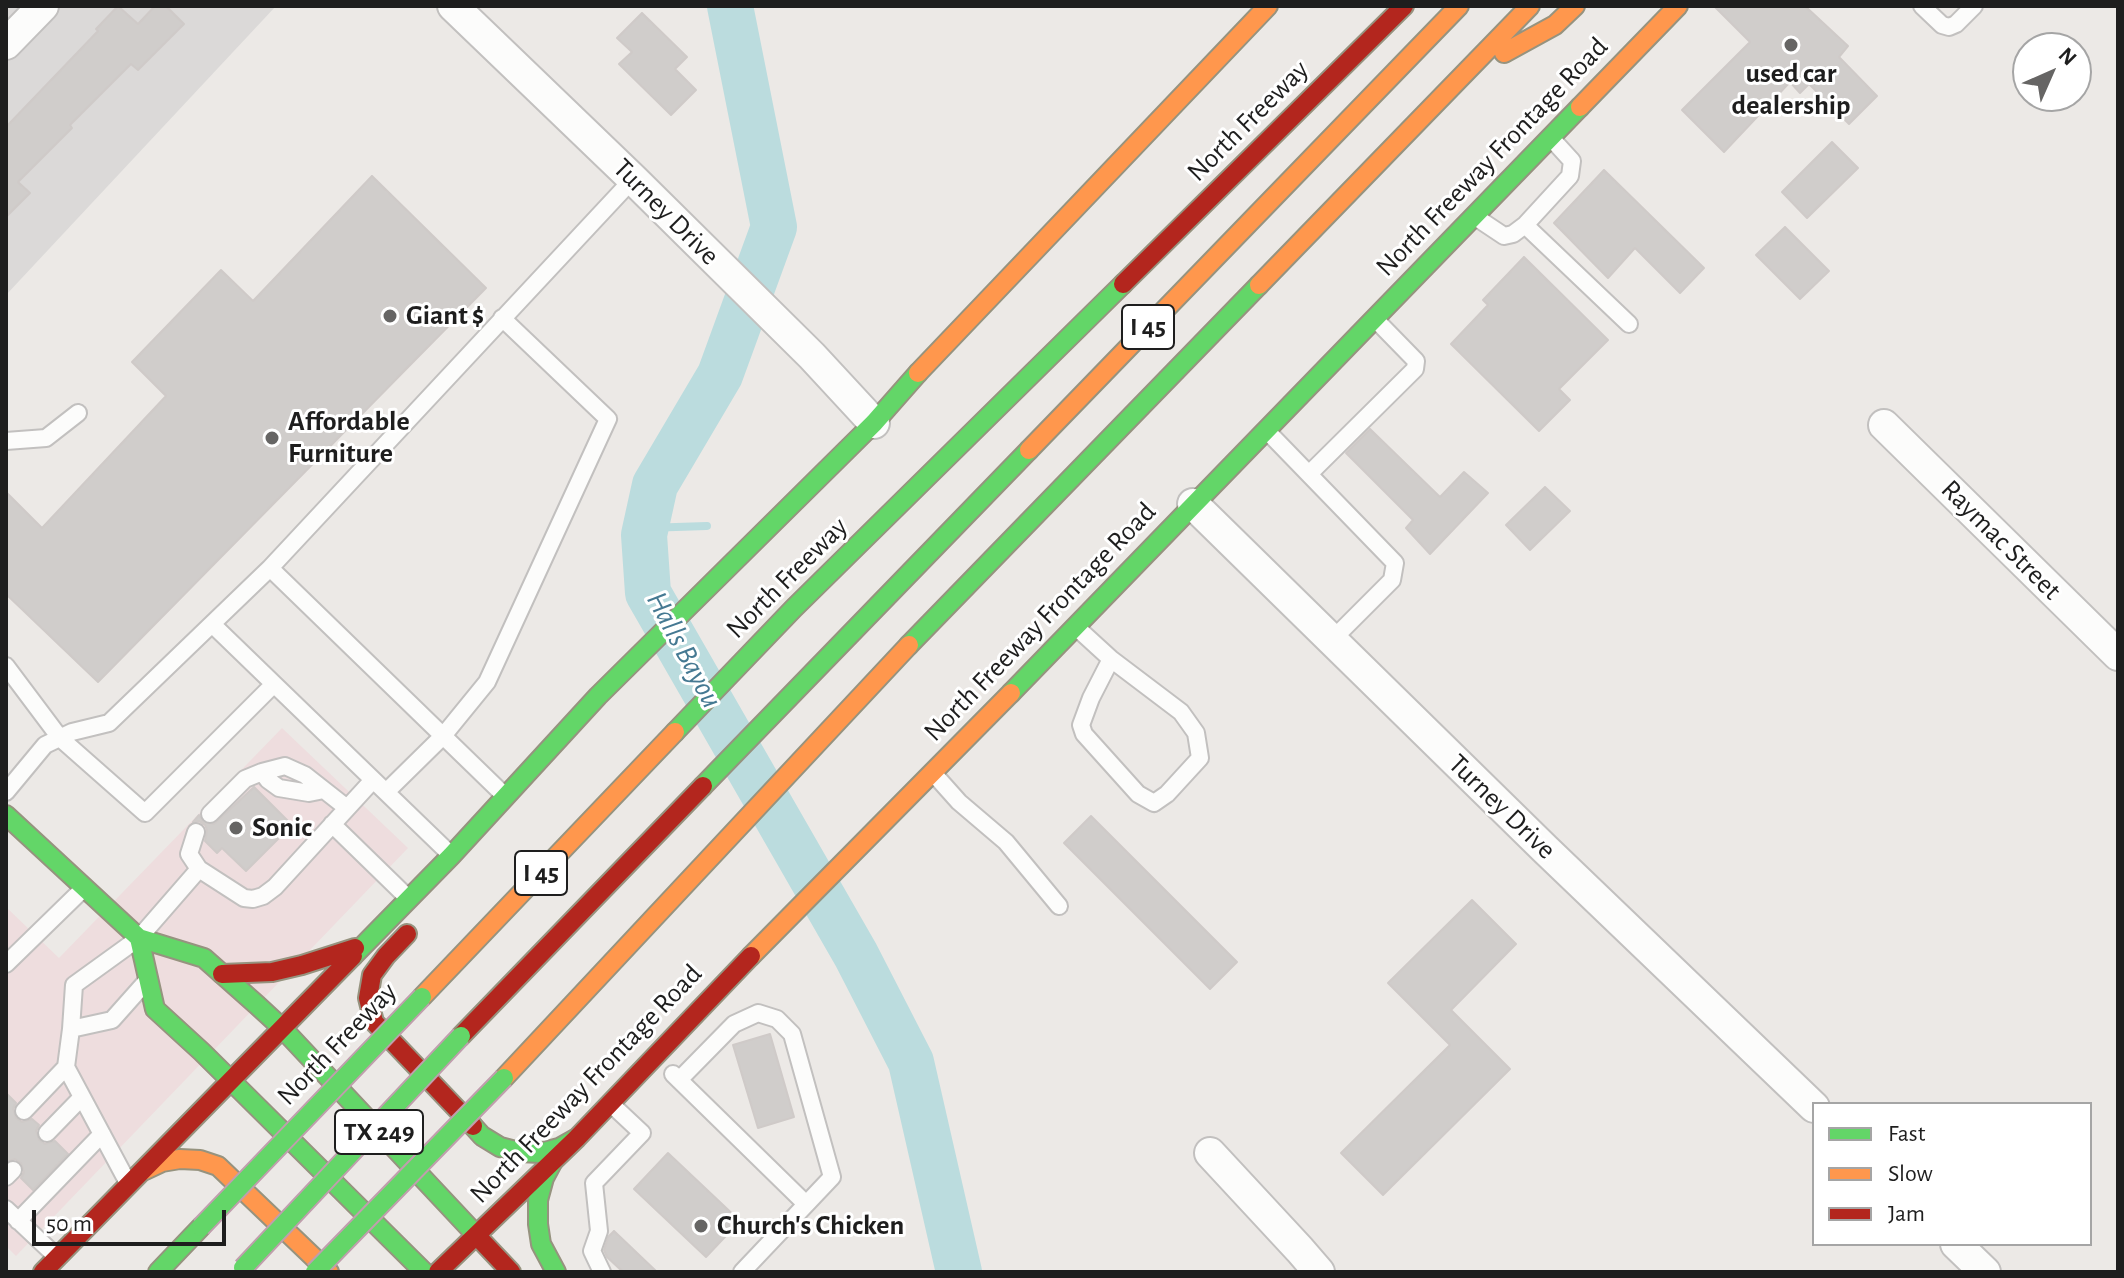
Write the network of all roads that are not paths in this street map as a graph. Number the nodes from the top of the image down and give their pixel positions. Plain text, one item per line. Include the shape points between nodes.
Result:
1 (43, 6) edge
2 (453, 6) edge
3 (1268, 6) edge
4 (1404, 6) edge
5 (1459, 6) edge
6 (1530, 6) edge
7 (1575, 6) edge
8 (1678, 6) edge
9 (1922, 6) edge
10 (1974, 6) edge
11 (8, 38) edge
12 (1460, 78) junction
13 (1550, 137) junction
14 (633, 179) junction
15 (1533, 185) junction
16 (1474, 216) junction
17 (1525, 225) junction
18 (502, 318) junction
19 (1374, 318) junction
20 (1629, 324) dead end
21 (78, 413) dead end
22 (874, 423) junction
23 (1884, 425) dead end
24 (1265, 429) junction
25 (6, 441) edge
26 (1309, 474) junction
27 (1193, 504) junction
28 (270, 568) junction
29 (212, 624) junction
30 (1075, 626) junction
31 (1332, 640) junction
32 (2118, 655) edge
33 (1111, 659) junction
34 (6, 666) edge
35 (274, 684) junction
36 (598, 696) junction
37 (443, 736) junction
38 (60, 738) junction
39 (933, 773) junction
40 (373, 780) junction
41 (536, 789) dead end
42 (6, 792) edge
43 (386, 792) junction
44 (506, 797) junction
45 (347, 808) junction
46 (210, 814) dead end
47 (6, 815) edge
48 (332, 824) junction
49 (196, 832) dead end
50 (451, 856) junction
51 (199, 869) junction
52 (84, 888) junction
53 (409, 899) junction
54 (1059, 906) dead end
55 (417, 924) dead end
56 (139, 938) junction
57 (362, 947) junction
58 (6, 964) edge
59 (222, 974) junction
60 (148, 979) junction
61 (282, 1028) junction
62 (71, 1029) junction
63 (655, 1057) junction
64 (66, 1067) junction
65 (679, 1080) junction
66 (231, 1083) junction
67 (82, 1097) junction
68 (610, 1103) junction
69 (1812, 1105) edge
70 (24, 1111) dead end
71 (47, 1133) dead end
72 (102, 1134) junction
73 (577, 1138) junction
74 (1210, 1153) dead end
75 (554, 1159) junction
76 (145, 1170) junction
77 (129, 1186) junction
78 (806, 1204) junction
79 (12, 1215) edge
80 (477, 1236) junction
81 (1958, 1246) edge
82 (57, 1258) junction
83 (242, 1270) edge
84 (43, 1272) edge
85 (158, 1272) edge
86 (315, 1272) edge
87 (329, 1272) edge
88 (424, 1272) edge
89 (438, 1272) edge
90 (511, 1272) edge
91 (556, 1272) edge
92 (602, 1272) edge
93 (742, 1272) edge
94 (1319, 1272) edge
95 (1985, 1272) edge

1 - 11 street
2 - 14 street, Turney Drive
3 - 22 main road
4 - 85 main road, North Freeway / I 45, bridge via 794,608
5 - 83 main road, I 45, bridge via 461,1036
6 - 12 main road, I 45
7 - 12 main road via 1555,25
8 - 13 main road, North Freeway Frontage Road
9 - 10 lane via 1949,27
12 - 86 main road, I 45, bridge via 870,685 504,1078
13 - 15 main road, North Freeway Frontage Road
13 - 15 lane via 1572,161 1570,176
14 - 18 lane
14 - 22 street, Turney Drive
15 - 16 main road, North Freeway Frontage Road
15 - 17 lane
16 - 17 lane via 1504,236
16 - 19 main road, North Freeway Frontage Road
17 - 20 lane
18 - 28 lane
18 - 37 lane via 608,419 487,682
19 - 24 main road, North Freeway Frontage Road
19 - 26 lane via 1416,361 1415,369
21 - 25 lane via 46,438
22 - 36 main road
23 - 32 street, Raymac Street
24 - 26 lane
24 - 27 main road, North Freeway Frontage Road
26 - 31 lane via 1395,563 1392,580
27 - 30 main road, North Freeway Frontage Road
27 - 31 street, Turney Drive
28 - 29 lane
28 - 37 lane
29 - 35 lane
29 - 38 lane via 109,723
30 - 33 lane
30 - 39 main road, North Freeway Frontage Road
31 - 69 street, Turney Drive
33 - 33 lane via 1181,712 1196,733 1200,758 1154,803 1138,794 1081,725
34 - 38 lane
35 - 38 lane via 145,813
35 - 40 lane
36 - 41 main road
36 - 44 main road
37 - 43 lane
37 - 44 lane
38 - 42 lane via 45,745
39 - 54 lane via 1006,842
39 - 63 main road, North Freeway Frontage Road
40 - 43 lane
40 - 45 lane
43 - 50 lane
44 - 50 main road
45 - 46 lane via 285,766 245,779
45 - 48 lane
47 - 52 main road, TX 249
48 - 51 lane via 263,896 244,898
48 - 53 lane
49 - 51 lane via 189,854
50 - 53 main road
51 - 56 lane
52 - 56 main road, TX 249
52 - 58 lane
53 - 57 main road
55 - 73 main road via 372,975 368,998 374,1022 482,1136 500,1147 540,1153
56 - 59 main road, TX 249 via 204,958
56 - 60 main road, TX 249
56 - 62 lane via 74,985
57 - 59 main road via 272,972
57 - 61 main road
59 - 61 main road, TX 249
60 - 62 lane via 112,1020
60 - 66 main road, TX 249 via 155,1009
61 - 66 main road
61 - 80 main road, TX 249
62 - 64 lane
63 - 65 lane
63 - 68 main road, North Freeway Frontage Road
64 - 67 lane
64 - 70 lane
65 - 78 lane
65 - 78 lane via 734,1024 758,1013 777,1019 792,1034 832,1177
66 - 76 main road
66 - 88 main road, TX 249
67 - 71 lane
67 - 72 lane
68 - 73 main road, North Freeway Frontage Road
68 - 92 lane via 642,1133 594,1183 599,1231 592,1251
72 - 77 lane
72 - 79 lane
73 - 75 main road, North Freeway Frontage Road
74 - 94 street
75 - 80 main road, North Freeway Frontage Road
75 - 91 main road via 538,1200 538,1224 541,1244
76 - 77 main road
76 - 87 main road via 180,1159 218,1166
77 - 82 main road
78 - 93 lane
79 - 82 lane
80 - 89 main road, North Freeway Frontage Road
80 - 90 main road
81 - 95 street
82 - 84 main road

